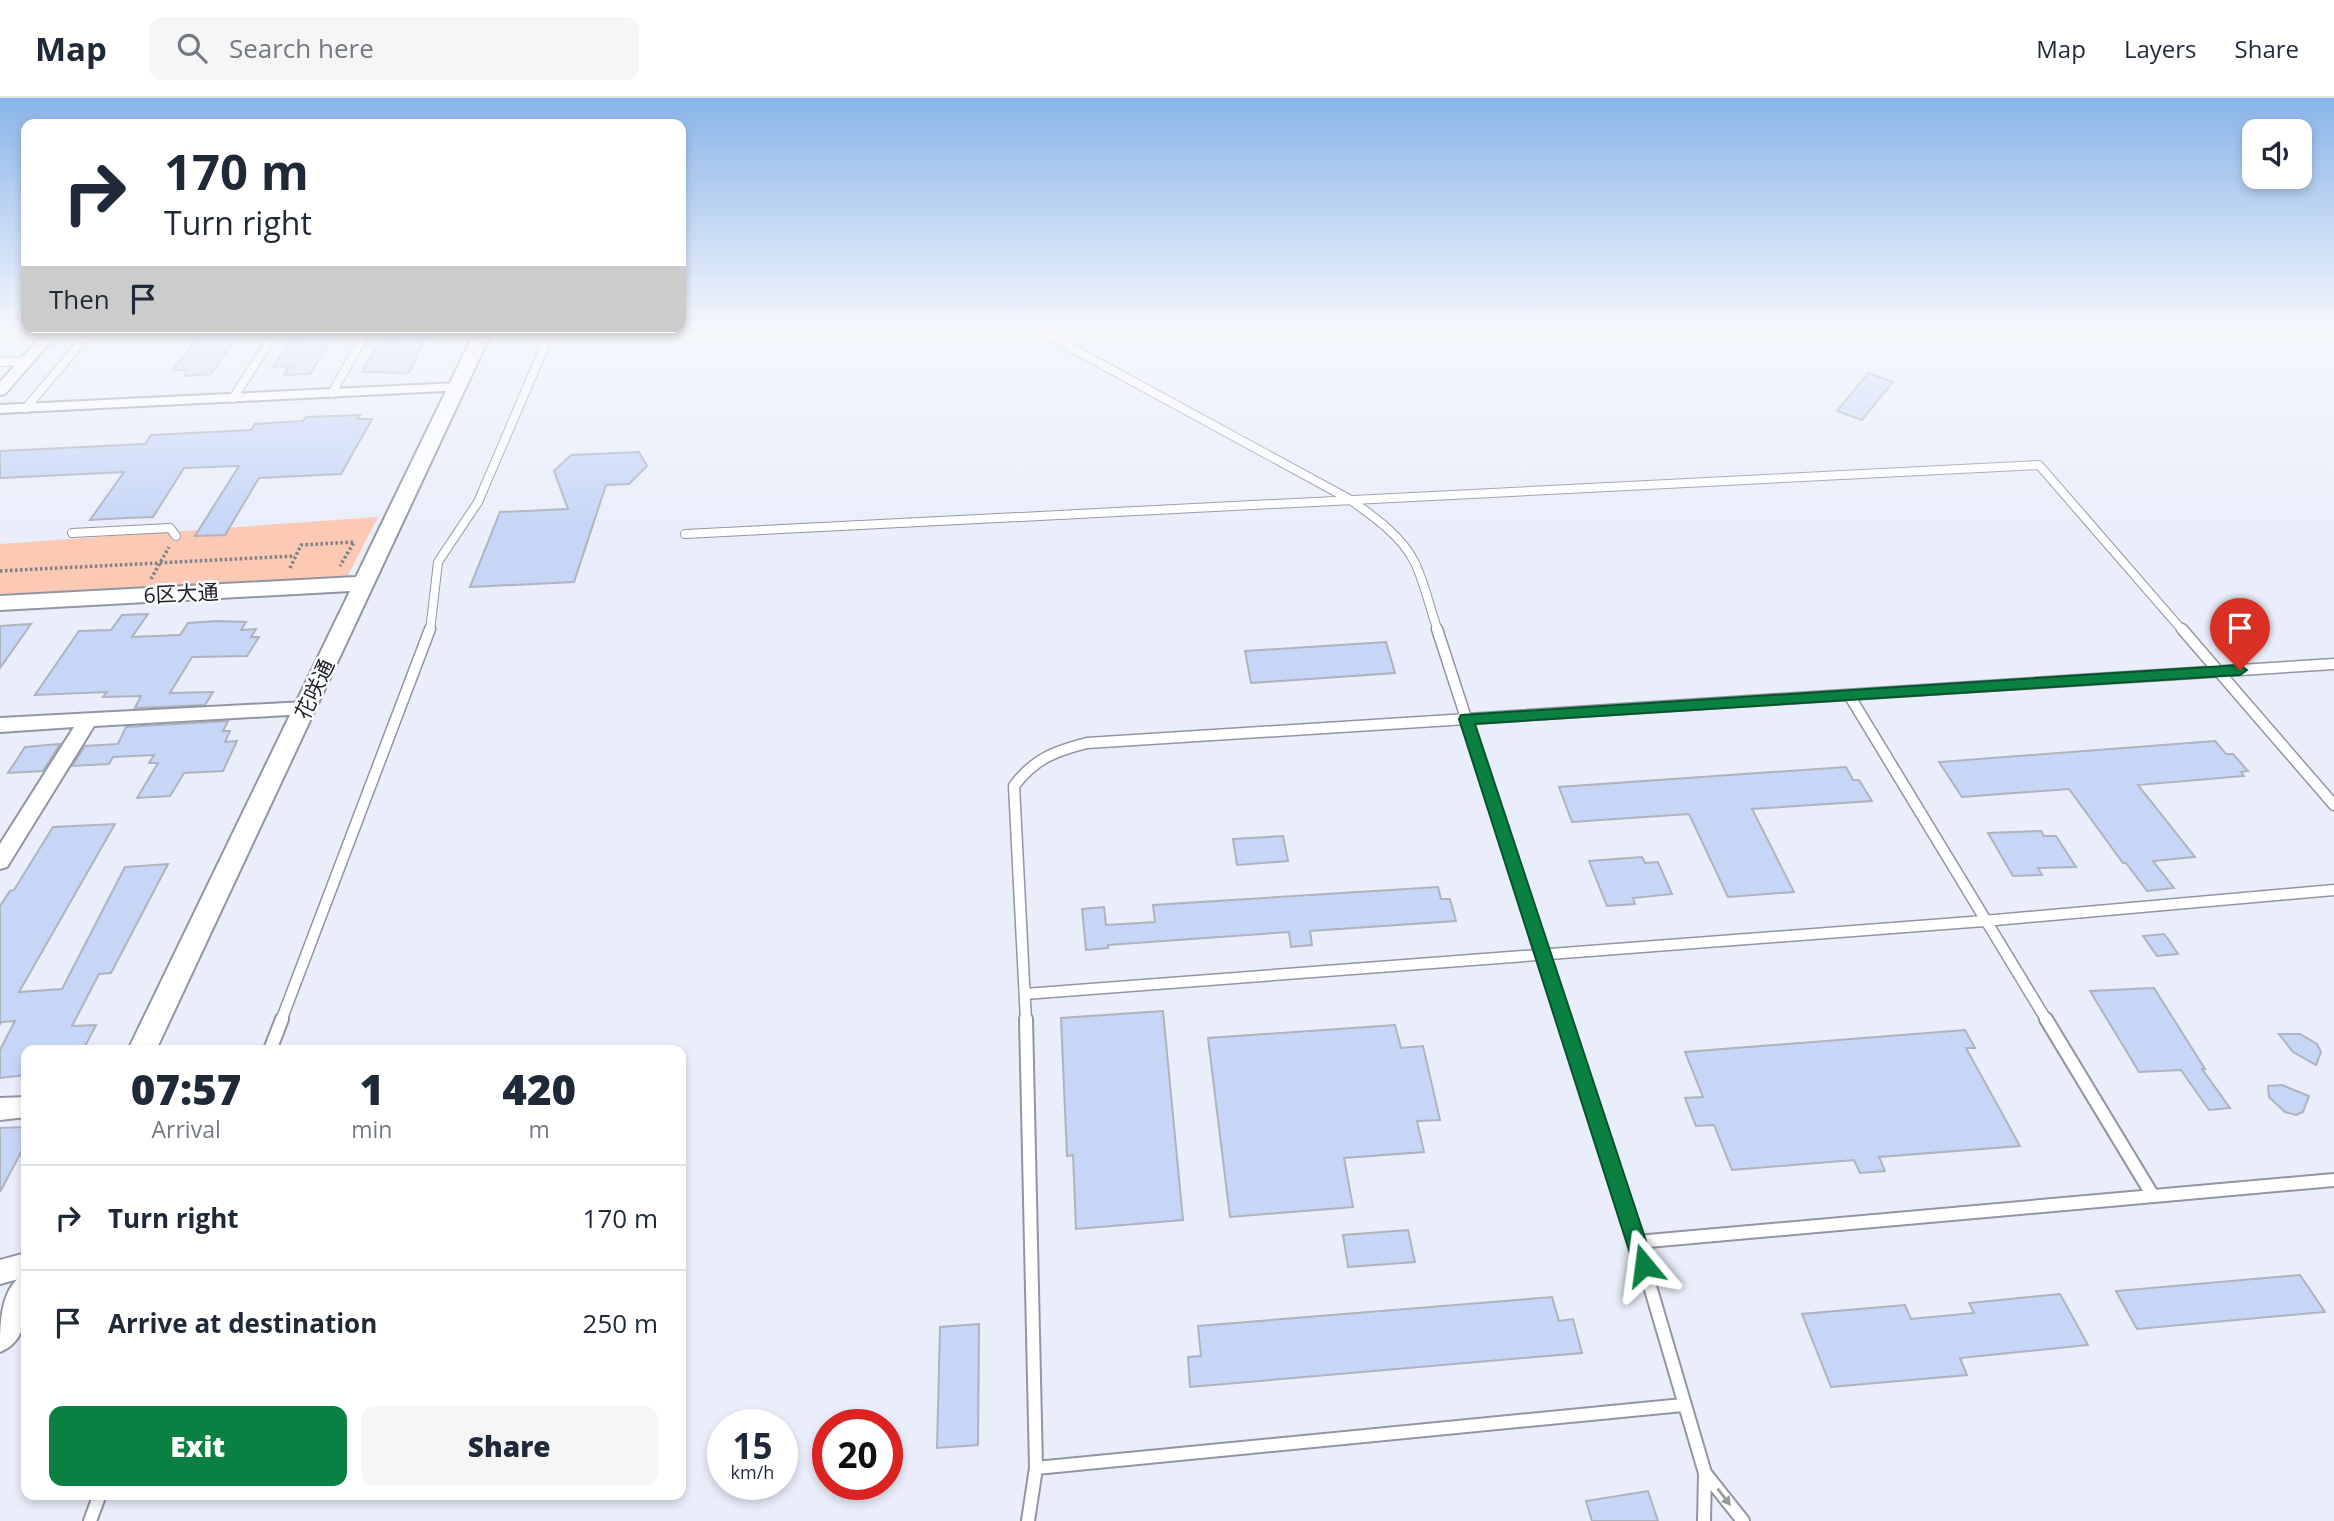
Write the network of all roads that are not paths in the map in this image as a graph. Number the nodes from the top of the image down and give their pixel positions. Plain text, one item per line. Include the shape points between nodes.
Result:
1 (38, 393) edge
2 (236, 393) edge
3 (324, 393) edge
4 (455, 393) edge
5 (525, 393) edge
6 (1155, 393) edge
7 (233, 398) junction
8 (0, 408) edge
9 (26, 408) junction
10 (1349, 499) junction
11 (72, 533) dead end
12 (685, 534) dead end
13 (176, 536) road end
14 (362, 584) junction
15 (0, 603) edge
16 (2334, 664) edge
17 (2216, 671) junction
18 (1849, 695) junction
19 (305, 708) junction
20 (89, 719) junction
21 (1466, 719) junction
22 (0, 725) edge
23 (2334, 805) edge
24 (0, 862) edge
25 (2334, 890) edge
26 (1984, 921) junction
27 (1544, 954) junction
28 (1024, 994) junction
29 (144, 1045) edge
30 (272, 1045) edge
31 (21, 1107) edge
32 (0, 1109) edge
33 (2334, 1180) edge
34 (2153, 1196) junction
35 (1637, 1242) junction
36 (21, 1266) edge
37 (0, 1272) edge
38 (21, 1298) edge
39 (0, 1336) edge
40 (1683, 1405) junction
41 (1036, 1468) junction
42 (1705, 1473) junction
43 (98, 1500) edge
44 (90, 1521) edge
45 (1028, 1521) edge
46 (1704, 1521) edge
47 (1743, 1521) edge

1 - 9 lane
2 - 7 lane
3 - 7 street
4 - 14 street, 花咲通
5 - 30 lane via 478,502 438,562 432,625
6 - 10 lane
7 - 9 street
8 - 9 street
10 - 12 lane
10 - 17 lane via 2039,465
10 - 21 lane via 1378,518 1415,562
11 - 13 lane via 170,528
14 - 15 street, 6区大通
14 - 19 street, 花咲通
16 - 17 lane
17 - 18 lane
17 - 23 lane
18 - 21 lane
18 - 26 lane
19 - 20 street
19 - 29 street, 花咲通
20 - 22 street
20 - 24 street
21 - 27 lane
21 - 28 lane via 1087,743 1051,752 1030,764 1014,786
25 - 26 lane
26 - 27 lane
26 - 34 lane
27 - 28 lane
27 - 35 lane
28 - 41 lane
31 - 32 street
33 - 34 lane
34 - 35 lane
35 - 40 lane
36 - 37 street
38 - 39 street
40 - 41 lane
40 - 42 lane
41 - 45 lane
42 - 46 lane
42 -> 47 lane
43 - 44 lane

